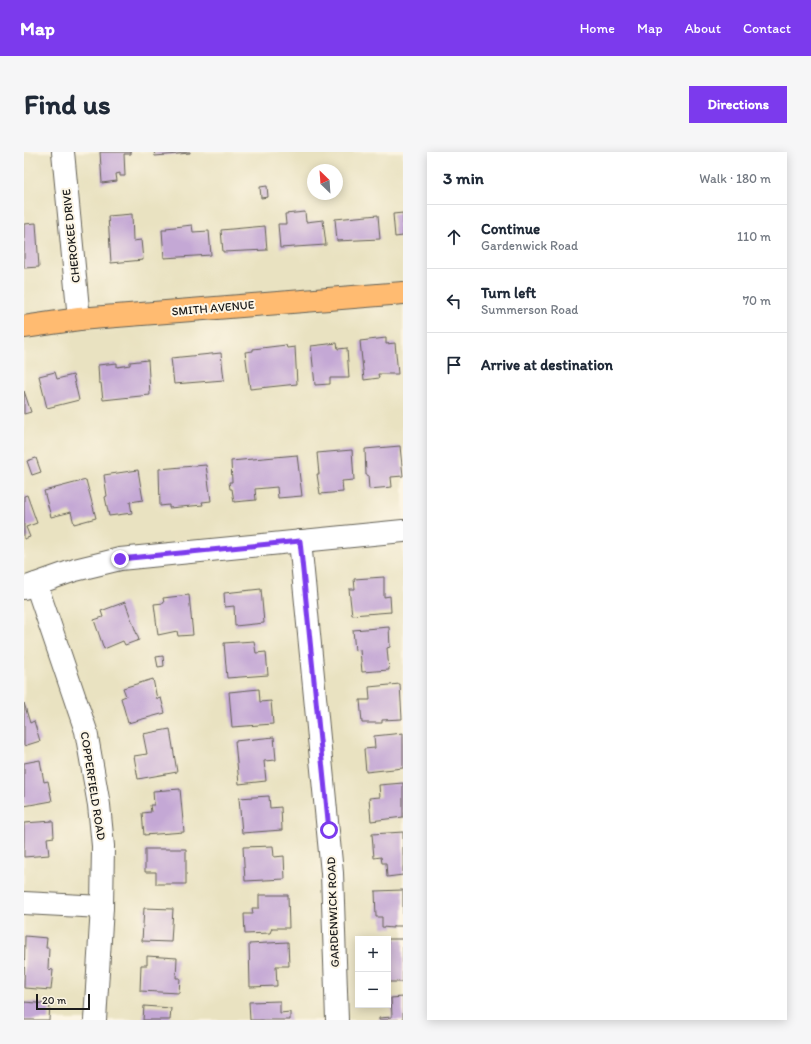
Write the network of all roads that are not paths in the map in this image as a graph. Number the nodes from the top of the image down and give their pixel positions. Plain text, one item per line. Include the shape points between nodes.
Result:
1 (63, 152) edge
2 (403, 293) edge
3 (79, 319) junction
4 (24, 327) edge
5 (403, 531) edge
6 (300, 541) junction
7 (30, 586) edge
8 (24, 902) edge
9 (102, 907) junction
10 (95, 1020) edge
11 (337, 1020) edge

1 - 3 street, CHEROKEE DRIVE
2 - 3 main road, SMITH AVENUE
3 - 4 main road, SMITH AVENUE
5 - 6 street
6 - 7 street via 120,559 75,570
6 - 11 street, GARDENWICK ROAD via 332,874
7 - 9 street, COPPERFIELD ROAD via 86,731 99,805
8 - 9 street
9 - 10 street, COPPERFIELD ROAD

